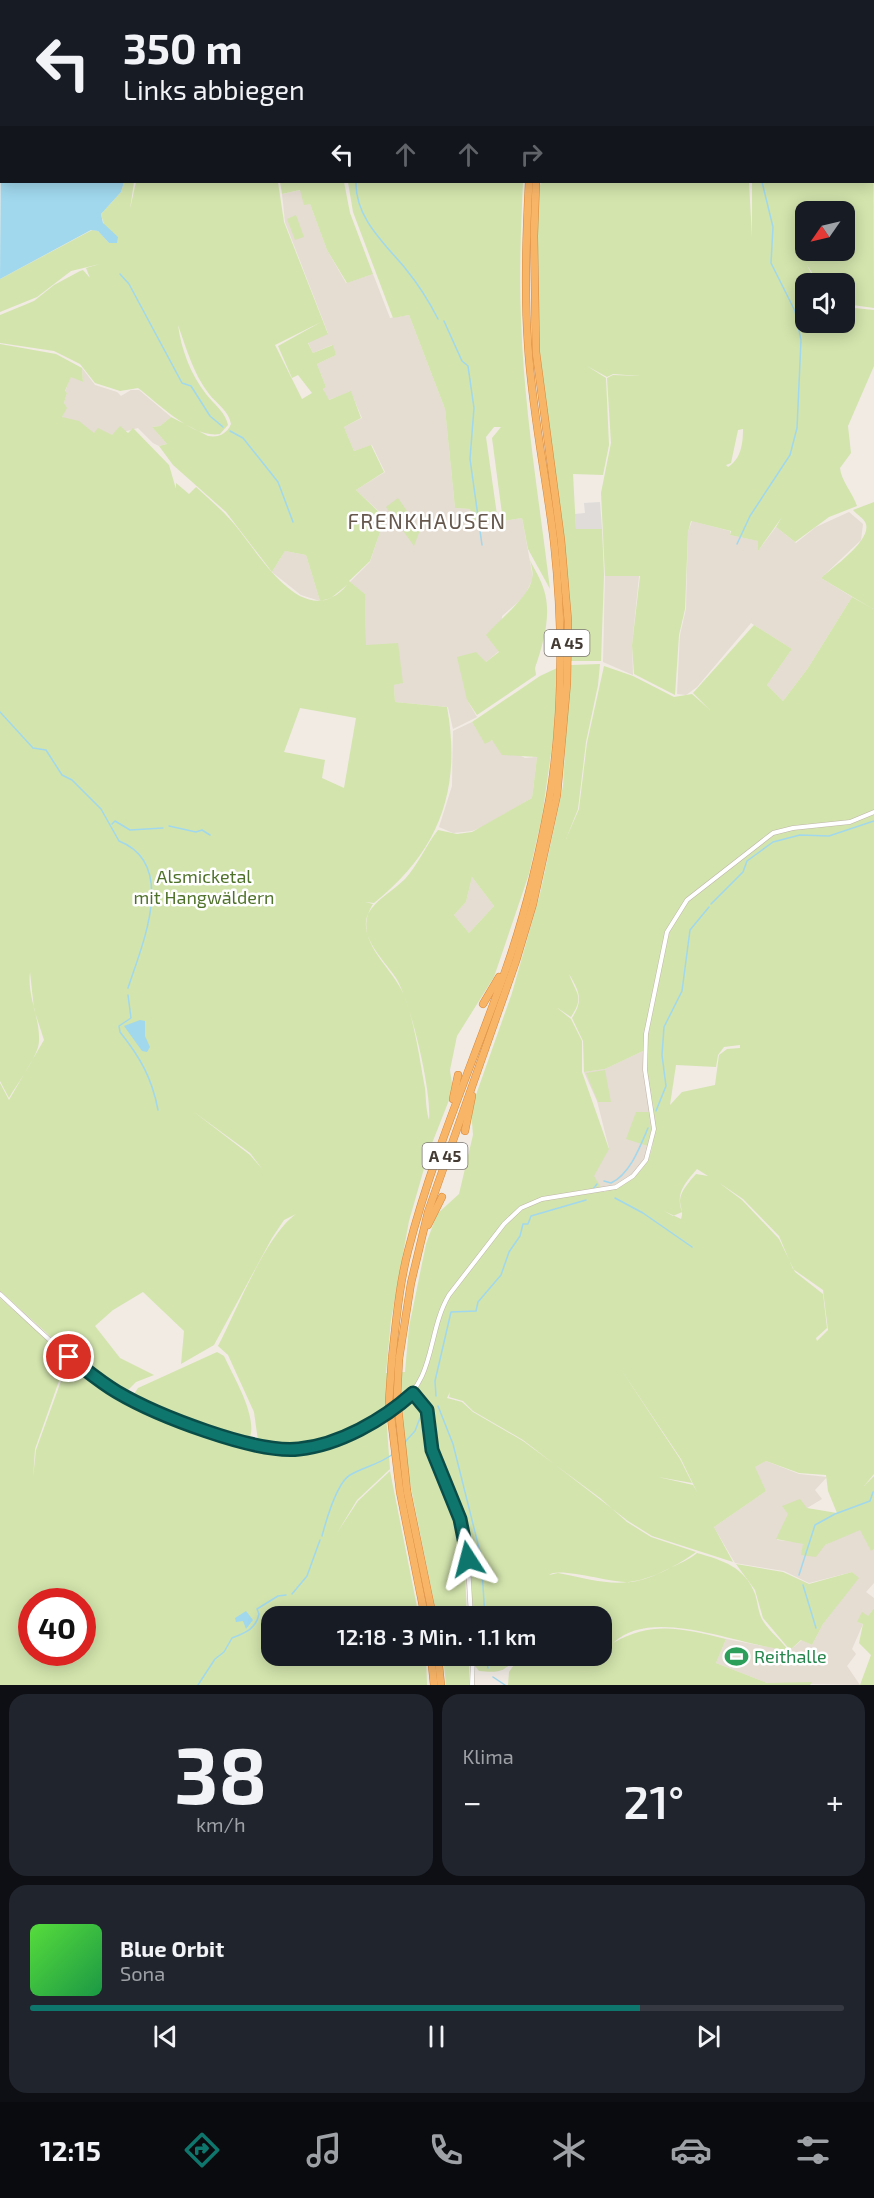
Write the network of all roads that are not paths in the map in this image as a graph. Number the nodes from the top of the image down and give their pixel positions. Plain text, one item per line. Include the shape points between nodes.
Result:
1 (529, 183) edge
2 (538, 183) edge
3 (874, 812) edge
4 (508, 962) junction
5 (483, 1004) dead end
6 (458, 1075) dead end
7 (476, 1076) junction
8 (448, 1122) junction
9 (465, 1131) dead end
10 (442, 1197) dead end
11 (421, 1237) junction
12 (0, 1294) edge
13 (395, 1359) junction
14 (413, 1393) junction
15 (403, 1492) junction
16 (423, 1606) edge
17 (430, 1606) edge
18 (470, 1606) edge
19 (432, 1666) edge
20 (439, 1666) edge
21 (472, 1666) edge
22 (434, 1685) edge
23 (441, 1685) edge
24 (472, 1685) edge

1 - 4 highway, A 45 via 525,256 528,347 554,544 559,678 550,795
2 - 7 highway, A 45 via 536,352 568,621 565,705 557,795 547,847 500,1012
3 - 14 street via 850,822 773,833 694,892 678,911 663,947 646,1034 644,1054 653,1139 639,1169 610,1189 542,1199 513,1214 442,1306 426,1372
4 - 5 highway
4 - 8 highway, A 45
6 - 8 highway
7 - 9 highway
7 - 11 highway, A 45 via 444,1160
8 - 13 highway, A 45 via 407,1254
10 - 11 highway
11 - 13 highway, A 45
12 - 14 street via 69,1357 117,1392 168,1415 252,1444 296,1449 325,1444 363,1426
13 - 15 highway, A 45, bridge
14 - 18 street via 427,1410 436,1464 463,1529
15 - 16 highway, A 45
15 - 17 highway, A 45
19 - 22 highway
20 - 23 highway
21 - 24 street

